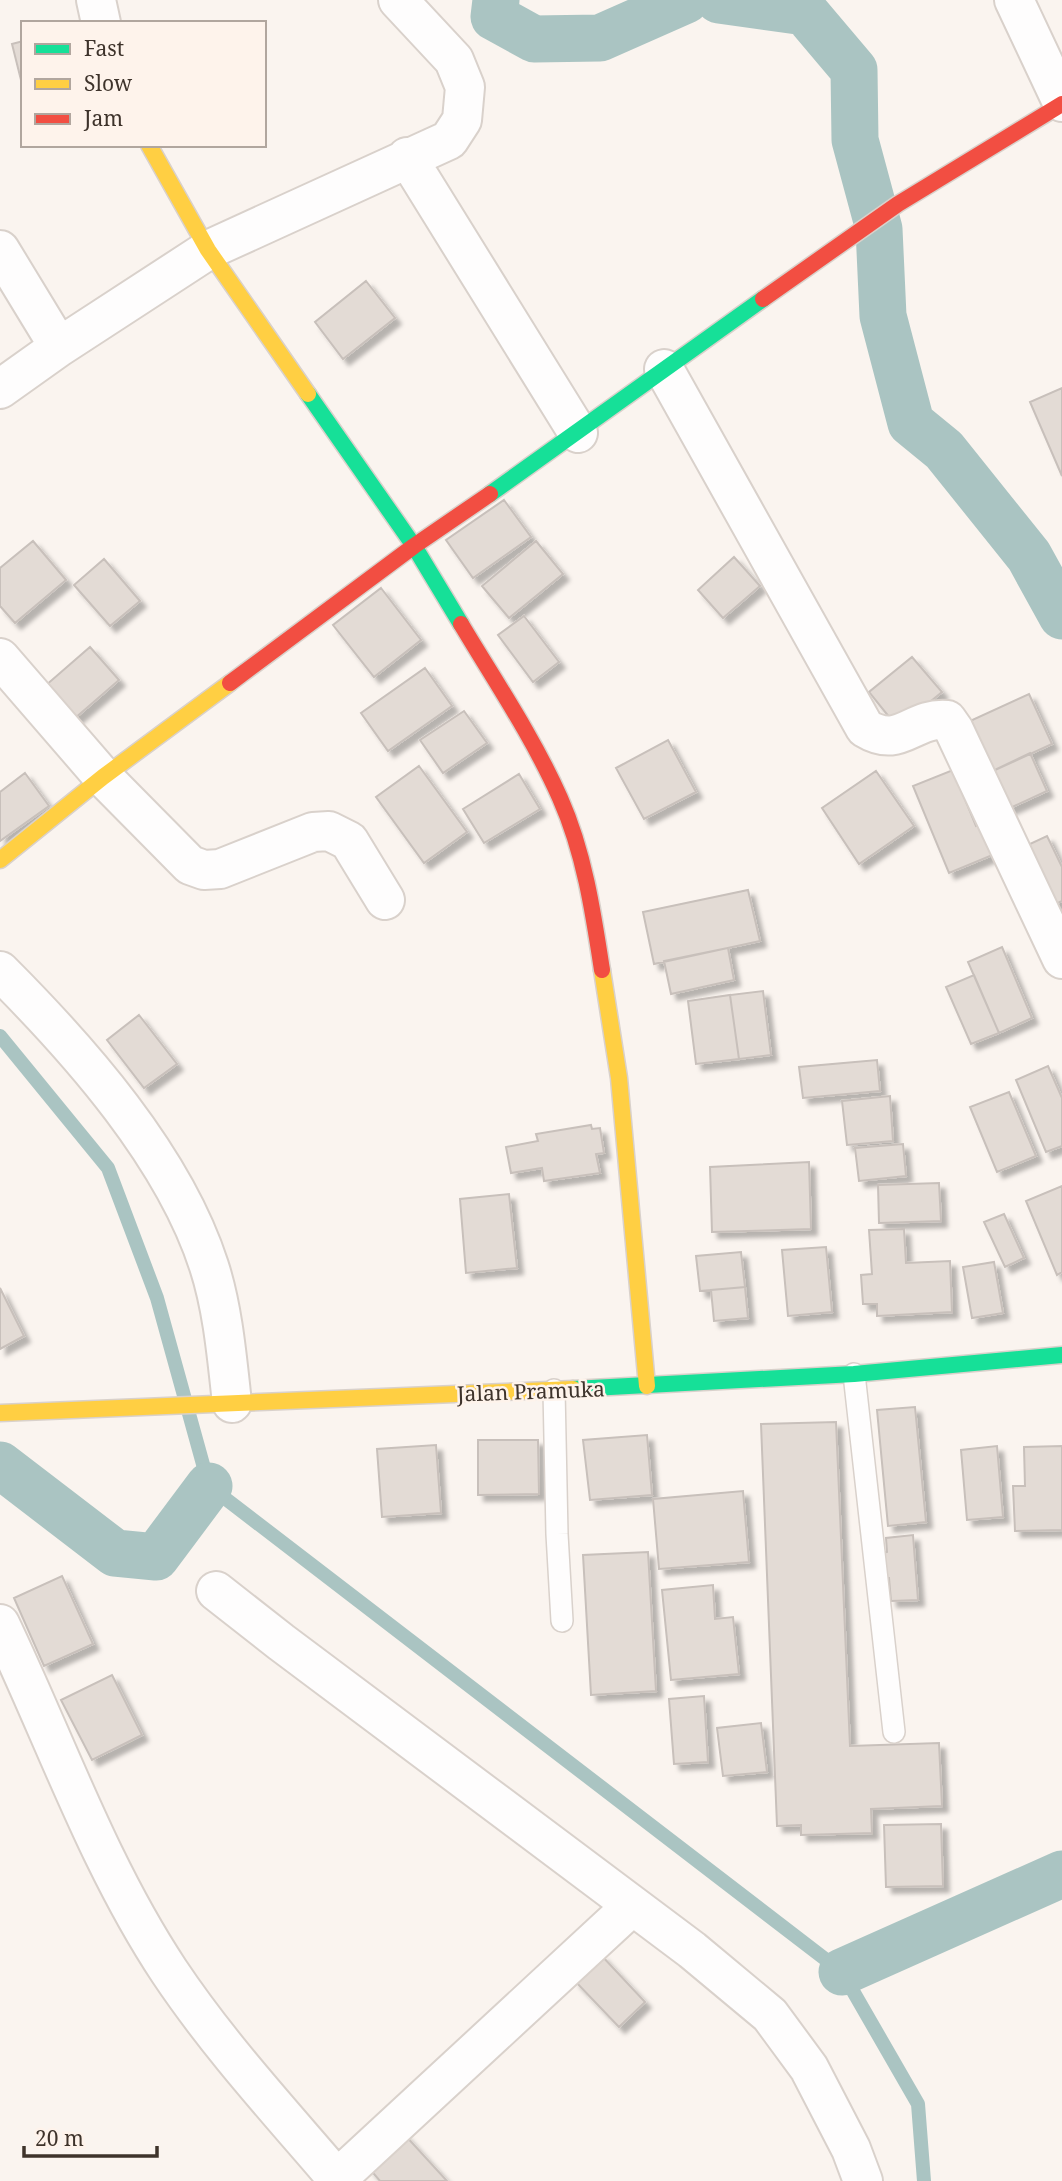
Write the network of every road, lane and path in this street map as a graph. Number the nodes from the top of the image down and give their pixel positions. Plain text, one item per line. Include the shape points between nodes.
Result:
1 (96, 0) edge
2 (398, 0) edge
3 (1014, 0) edge
4 (101, 21) edge
5 (1062, 103) edge
6 (150, 147) edge
7 (407, 157) junction
8 (0, 250) edge
9 (208, 250) junction
10 (59, 347) junction
11 (664, 369) junction
12 (0, 389) edge
13 (578, 433) junction
14 (414, 546) junction
15 (0, 658) edge
16 (103, 777) junction
17 (0, 860) edge
18 (385, 900) dead end
19 (1062, 958) edge
20 (0, 971) edge
21 (1062, 1355) edge
22 (854, 1374) junction
23 (646, 1386) junction
24 (554, 1390) junction
25 (217, 1404) junction
26 (0, 1413) edge
27 (216, 1591) dead end
28 (562, 1621) dead end
29 (0, 1624) edge
30 (894, 1732) dead end
31 (632, 1906) junction
32 (338, 2180) edge
33 (863, 2181) edge

1 - 4 street
2 - 7 street via 454,60 465,88 463,121 449,140
3 - 5 street
5 - 11 street via 898,204
6 - 9 street
7 - 9 street
7 - 13 street
8 - 10 street
9 - 10 street
9 - 14 street
10 - 12 street
11 - 13 street
11 - 19 street via 865,728 889,738 934,719 947,720 954,730
13 - 14 street
14 - 16 street
14 - 23 street via 560,798 589,884 619,1078
15 - 16 street
16 - 17 street
16 - 18 street via 190,865 220,869 313,832 329,831 349,841
20 - 25 street via 36,1006 121,1108 180,1196 209,1266 225,1342
21 - 22 street, Jalan Pramuka
22 - 23 street, Jalan Pramuka
22 - 30 lane
23 - 24 street, Jalan Pramuka
24 - 25 street, Jalan Pramuka
24 - 28 lane
25 - 26 street, Jalan Pramuka
27 - 31 street
29 - 32 street via 114,1875 169,1970 227,2049
31 - 32 street
31 - 33 street via 770,2015 809,2068

